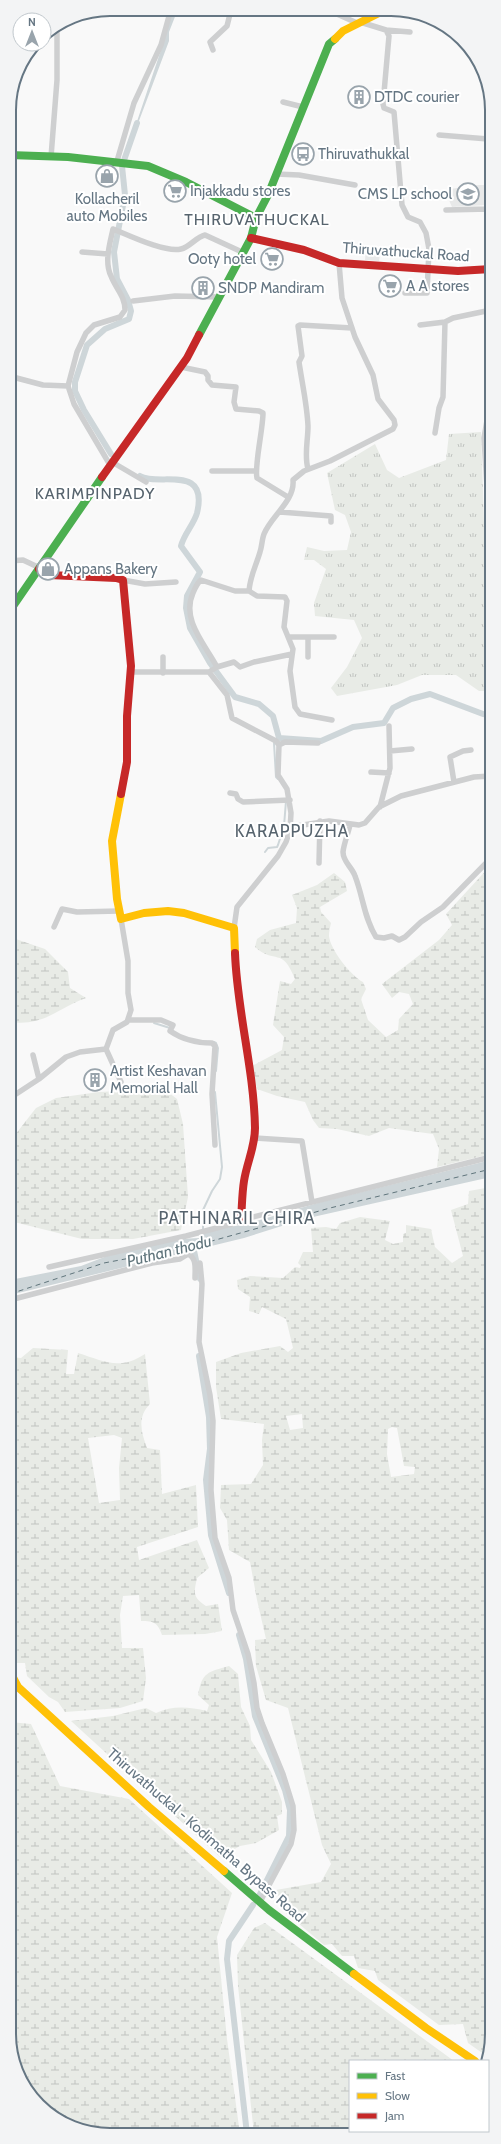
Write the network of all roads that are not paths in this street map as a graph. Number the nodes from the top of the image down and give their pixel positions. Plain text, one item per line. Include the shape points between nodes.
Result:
1 (169, 16) edge
2 (230, 16) edge
3 (342, 16) edge
4 (373, 16) edge
5 (358, 23) junction
6 (386, 30) junction
7 (410, 32) dead end
8 (57, 33) edge
9 (213, 50) dead end
10 (283, 102) dead end
11 (303, 108) junction
12 (439, 135) dead end
13 (485, 139) edge
14 (16, 155) edge
15 (51, 157) junction
16 (118, 162) junction
17 (276, 174) junction
18 (355, 185) dead end
19 (485, 209) edge
20 (446, 210) dead end
21 (256, 218) junction
22 (251, 238) junction
23 (82, 252) dead end
24 (242, 252) junction
25 (108, 254) junction
26 (339, 263) junction
27 (485, 269) edge
28 (429, 270) junction
29 (405, 293) dead end
30 (219, 297) junction
31 (133, 301) dead end
32 (485, 311) edge
33 (445, 322) junction
34 (420, 325) dead end
35 (352, 328) junction
36 (181, 367) junction
37 (16, 378) edge
38 (68, 386) junction
39 (485, 432) edge
40 (435, 433) dead end
41 (485, 454) edge
42 (113, 460) junction
43 (308, 469) junction
44 (212, 470) dead end
45 (256, 471) junction
46 (146, 482) dead end
47 (288, 497) junction
48 (280, 512) junction
49 (331, 522) dead end
50 (16, 560) edge
51 (40, 569) junction
52 (123, 580) junction
53 (176, 582) dead end
54 (248, 591) junction
55 (16, 602) edge
56 (289, 637) junction
57 (308, 637) junction
58 (334, 637) dead end
59 (292, 654) junction
60 (163, 656) dead end
61 (308, 657) dead end
62 (217, 668) junction
63 (131, 672) junction
64 (209, 672) junction
65 (163, 673) junction
66 (332, 720) dead end
67 (389, 726) dead end
68 (278, 743) junction
69 (318, 743) dead end
70 (412, 749) dead end
71 (471, 750) dead end
72 (390, 751) junction
73 (371, 772) dead end
74 (389, 773) junction
75 (485, 777) edge
76 (454, 782) junction
77 (230, 793) dead end
78 (290, 800) junction
79 (380, 807) junction
80 (320, 821) junction
81 (350, 825) junction
82 (290, 827) junction
83 (318, 863) dead end
84 (485, 864) edge
85 (120, 915) junction
86 (54, 927) dead end
87 (234, 928) junction
88 (128, 1020) junction
89 (106, 1049) junction
90 (33, 1055) dead end
91 (39, 1079) junction
92 (121, 1082) dead end
93 (16, 1094) edge
94 (255, 1138) junction
95 (215, 1145) dead end
96 (485, 1159) edge
97 (312, 1202) junction
98 (241, 1220) junction
99 (200, 1263) dead end
100 (49, 1267) dead end
101 (195, 1278) dead end
102 (16, 1298) edge
103 (16, 1683) edge
104 (260, 1902) junction
105 (474, 2060) edge

1 - 16 street via 161,45 134,103
2 - 9 street via 227,26 210,42
3 - 5 street
4 - 5 main road
5 - 6 street
5 - 11 main road via 343,31 330,44
6 - 7 street
6 - 28 street via 389,36 383,104 384,108 394,112 402,205 405,215 420,222 426,233
8 - 15 street via 57,80
10 - 11 street
11 - 17 main road
12 - 13 street
14 - 15 main road
15 - 16 main road
16 - 21 main road via 157,169
17 - 18 street via 300,175
17 - 21 main road
19 - 20 street
21 - 22 main road
22 - 24 main road
22 - 26 main road, Thiruvathuckal Road via 304,250
23 - 25 street
24 - 25 street via 205,236 180,250 160,247 112,229
24 - 30 main road
25 - 38 street via 110,274 123,297 125,310 120,317 94,325 86,333 76,352
26 - 28 main road, Thiruvathuckal Road
26 - 35 street via 340,289
27 - 28 main road, Thiruvathuckal Road
28 - 29 street via 427,293
30 - 31 street via 175,296
30 - 36 main road
32 - 33 street
33 - 34 street
33 - 40 street via 443,397
35 - 43 street via 315,324 298,326 302,356 299,362 307,408
35 - 43 street via 372,374 378,399 395,425 392,429 330,461
36 - 42 main road
36 - 45 street via 205,372 212,385 236,386 236,409 263,413
37 - 38 street via 43,385
38 - 42 street via 74,404
39 - 41 street
42 - 46 street
42 - 51 main road
43 - 47 street via 293,480 294,486
44 - 45 street
45 - 47 street via 257,478
47 - 48 street
48 - 49 street via 331,516
48 - 54 street via 264,533
50 - 51 street via 23,560
51 - 52 main road via 49,575 109,577
51 - 55 main road
52 - 53 street via 145,584
52 - 63 main road
54 - 56 street via 257,596 285,597 287,601 284,626
54 - 62 street via 235,591 201,580 191,599 188,608 192,623
56 - 57 street
56 - 59 street
57 - 58 street
57 - 61 street
59 - 62 street via 240,667 234,662
59 - 66 street via 290,671 294,707 300,714
60 - 65 street
62 - 64 street
63 - 65 street
63 - 85 main road via 126,774 112,841
64 - 65 street
64 - 68 street via 227,695 232,718
67 - 72 street
68 - 69 street
68 - 78 street via 278,775 288,789
70 - 72 street
71 - 76 street via 450,757
72 - 74 street
73 - 74 street
74 - 79 street
75 - 76 street
76 - 79 street via 401,796
77 - 78 street via 236,794 243,802
78 - 82 street
79 - 81 street via 365,823
80 - 81 street
80 - 82 street
80 - 83 street
81 - 84 street via 343,853 356,876 370,928 376,937 392,936 399,940 405,937 443,907
82 - 87 street via 286,842 278,856 237,907
85 - 86 street via 62,909
85 - 87 main road via 162,911 183,913 221,927
85 - 88 street via 128,962 131,1010
87 - 94 main road via 236,978 251,1077
88 - 89 street via 113,1030
88 - 95 street via 161,1020 173,1024 170,1031 180,1038 212,1043 215,1046 212,1094
89 - 91 street via 80,1052 66,1057
89 - 92 street
90 - 91 street
91 - 93 street
94 - 97 street via 302,1141
94 - 98 main road via 244,1180
96 - 97 street
97 - 98 street
98 - 100 street via 203,1232
99 - 104 street via 200,1342 213,1421 211,1490 215,1538 229,1578 233,1610 248,1654 257,1708 293,1806 294,1830 291,1844
101 - 102 street via 195,1262 192,1255 188,1254 180,1259 152,1262
103 - 104 main road, Thiruvathuckal - Kodimatha Bypass Road via 149,1807
104 - 105 main road, Thiruvathuckal - Kodimatha Bypass Road via 426,2028

